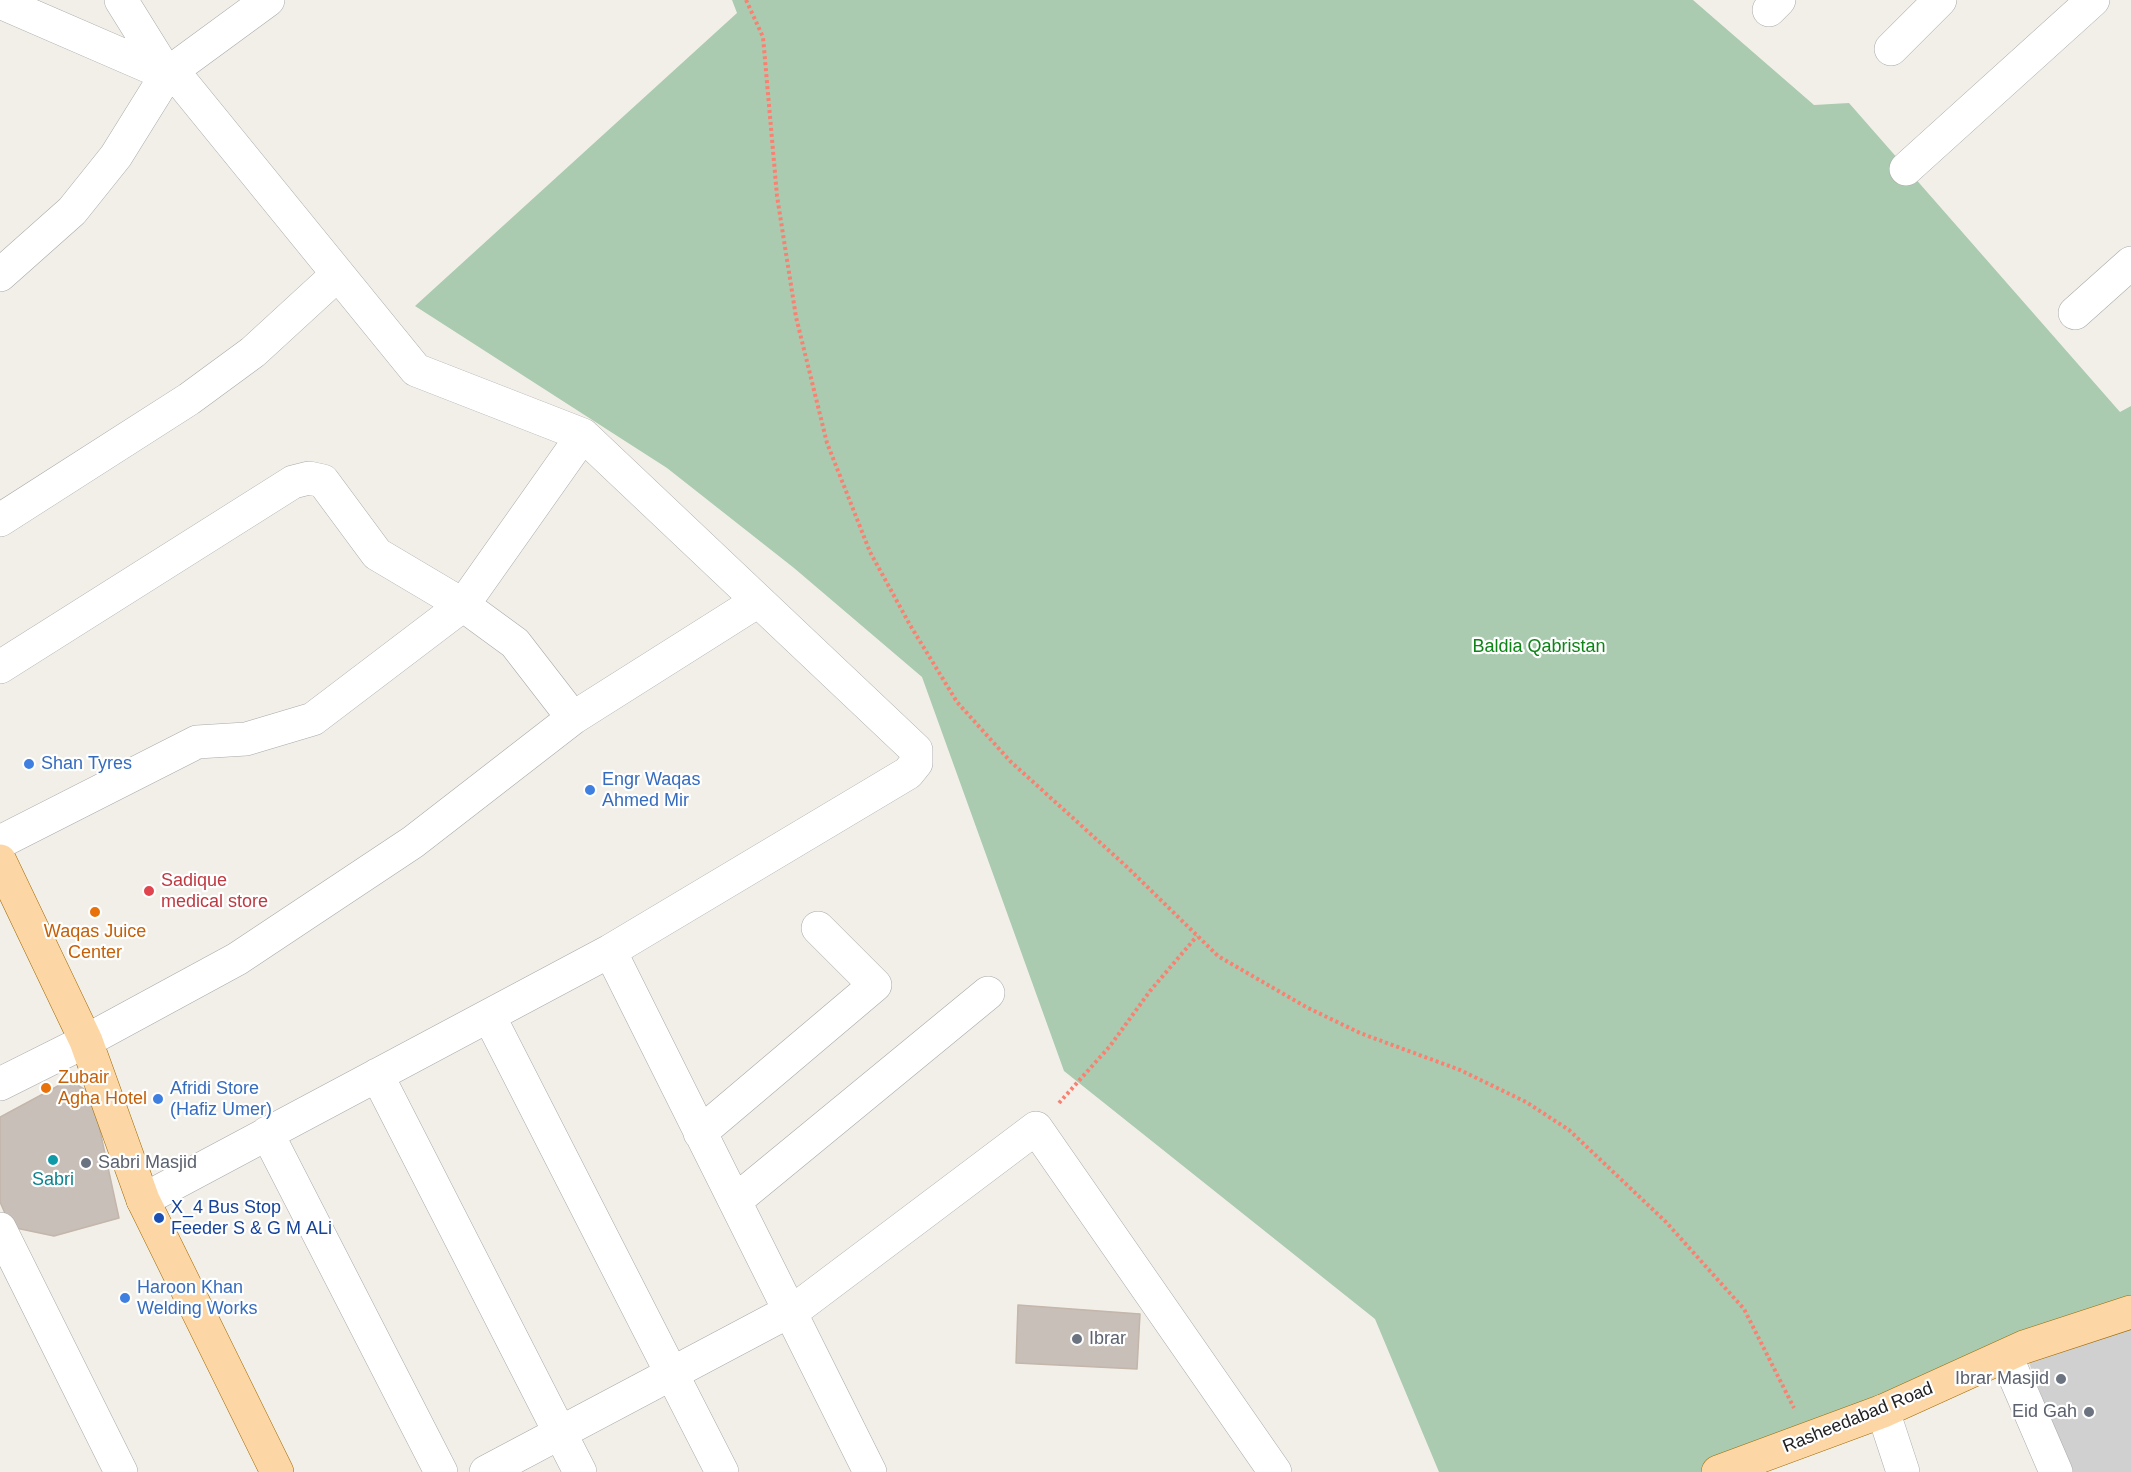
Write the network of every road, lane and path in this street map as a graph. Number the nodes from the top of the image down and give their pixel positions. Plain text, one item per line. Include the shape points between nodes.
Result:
1 (121, 0) edge
2 (268, 0) edge
3 (746, 0) edge
4 (1940, 0) edge
5 (2093, 0) edge
6 (0, 2) edge
7 (1891, 49) dead end
8 (168, 74) junction
9 (1906, 169) dead end
10 (2131, 264) edge
11 (338, 274) junction
12 (0, 275) edge
13 (2075, 313) dead end
14 (583, 435) junction
15 (0, 520) edge
16 (758, 601) junction
17 (463, 605) junction
18 (0, 667) edge
19 (573, 718) junction
20 (0, 842) edge
21 (5, 882) edge
22 (818, 928) dead end
23 (1197, 936) junction
24 (610, 951) junction
25 (988, 993) dead end
26 (489, 1016) junction
27 (86, 1041) junction
28 (377, 1075) junction
29 (0, 1084) edge
30 (1036, 1128) junction
31 (700, 1132) junction
32 (267, 1133) junction
33 (143, 1200) junction
34 (735, 1201) junction
35 (4, 1248) edge
36 (789, 1311) junction
37 (2131, 1312) edge
38 (2006, 1356) junction
39 (672, 1373) junction
40 (1883, 1411) junction
41 (560, 1433) junction
42 (1810, 1438) junction
43 (121, 1472) edge
44 (278, 1472) edge
45 (441, 1472) edge
46 (486, 1472) edge
47 (580, 1472) edge
48 (722, 1472) edge
49 (870, 1472) edge
50 (1275, 1472) edge
51 (1718, 1472) edge
52 (1903, 1472) edge
53 (2056, 1472) edge

1 - 8 street
2 - 8 street
3 - 23 path via 763,37 777,196 796,317 826,443 870,552 957,702 1010,761
4 - 7 street
5 - 9 street
6 - 8 street
8 - 11 street via 180,80
8 - 12 street via 116,156 72,212
10 - 13 street
11 - 14 street via 416,370
11 - 15 street via 253,352 189,399
14 - 16 street
14 - 17 street
16 - 19 street
16 - 24 street via 916,750 916,763 908,773
17 - 18 street via 378,554 323,481 309,478 293,482
17 - 19 street via 515,643
17 - 20 street via 313,719 246,739 197,742
19 - 27 street via 413,842 257,946
21 - 27 main road
22 - 31 street via 875,985
23 - 30 path via 1110,1046
23 - 42 path via 1218,956 1306,1007 1360,1034 1469,1075 1526,1102 1569,1130 1666,1222 1744,1309
24 - 26 street
24 - 31 street
25 - 34 street
26 - 28 street
26 - 39 street
27 - 29 street
27 - 33 main road
28 - 32 street
28 - 41 street
30 - 36 street
30 - 50 street
31 - 34 street
32 - 33 street
32 - 45 street
33 - 44 main road
34 - 36 street
35 - 43 street
36 - 39 street
36 - 49 street
37 - 38 main road, Rasheedabad Road
38 - 40 main road, Rasheedabad Road
38 - 53 street
39 - 41 street
39 - 48 street
40 - 42 main road, Rasheedabad Road
40 - 52 street
41 - 46 street
41 - 47 street
42 - 51 main road, Rasheedabad Road

